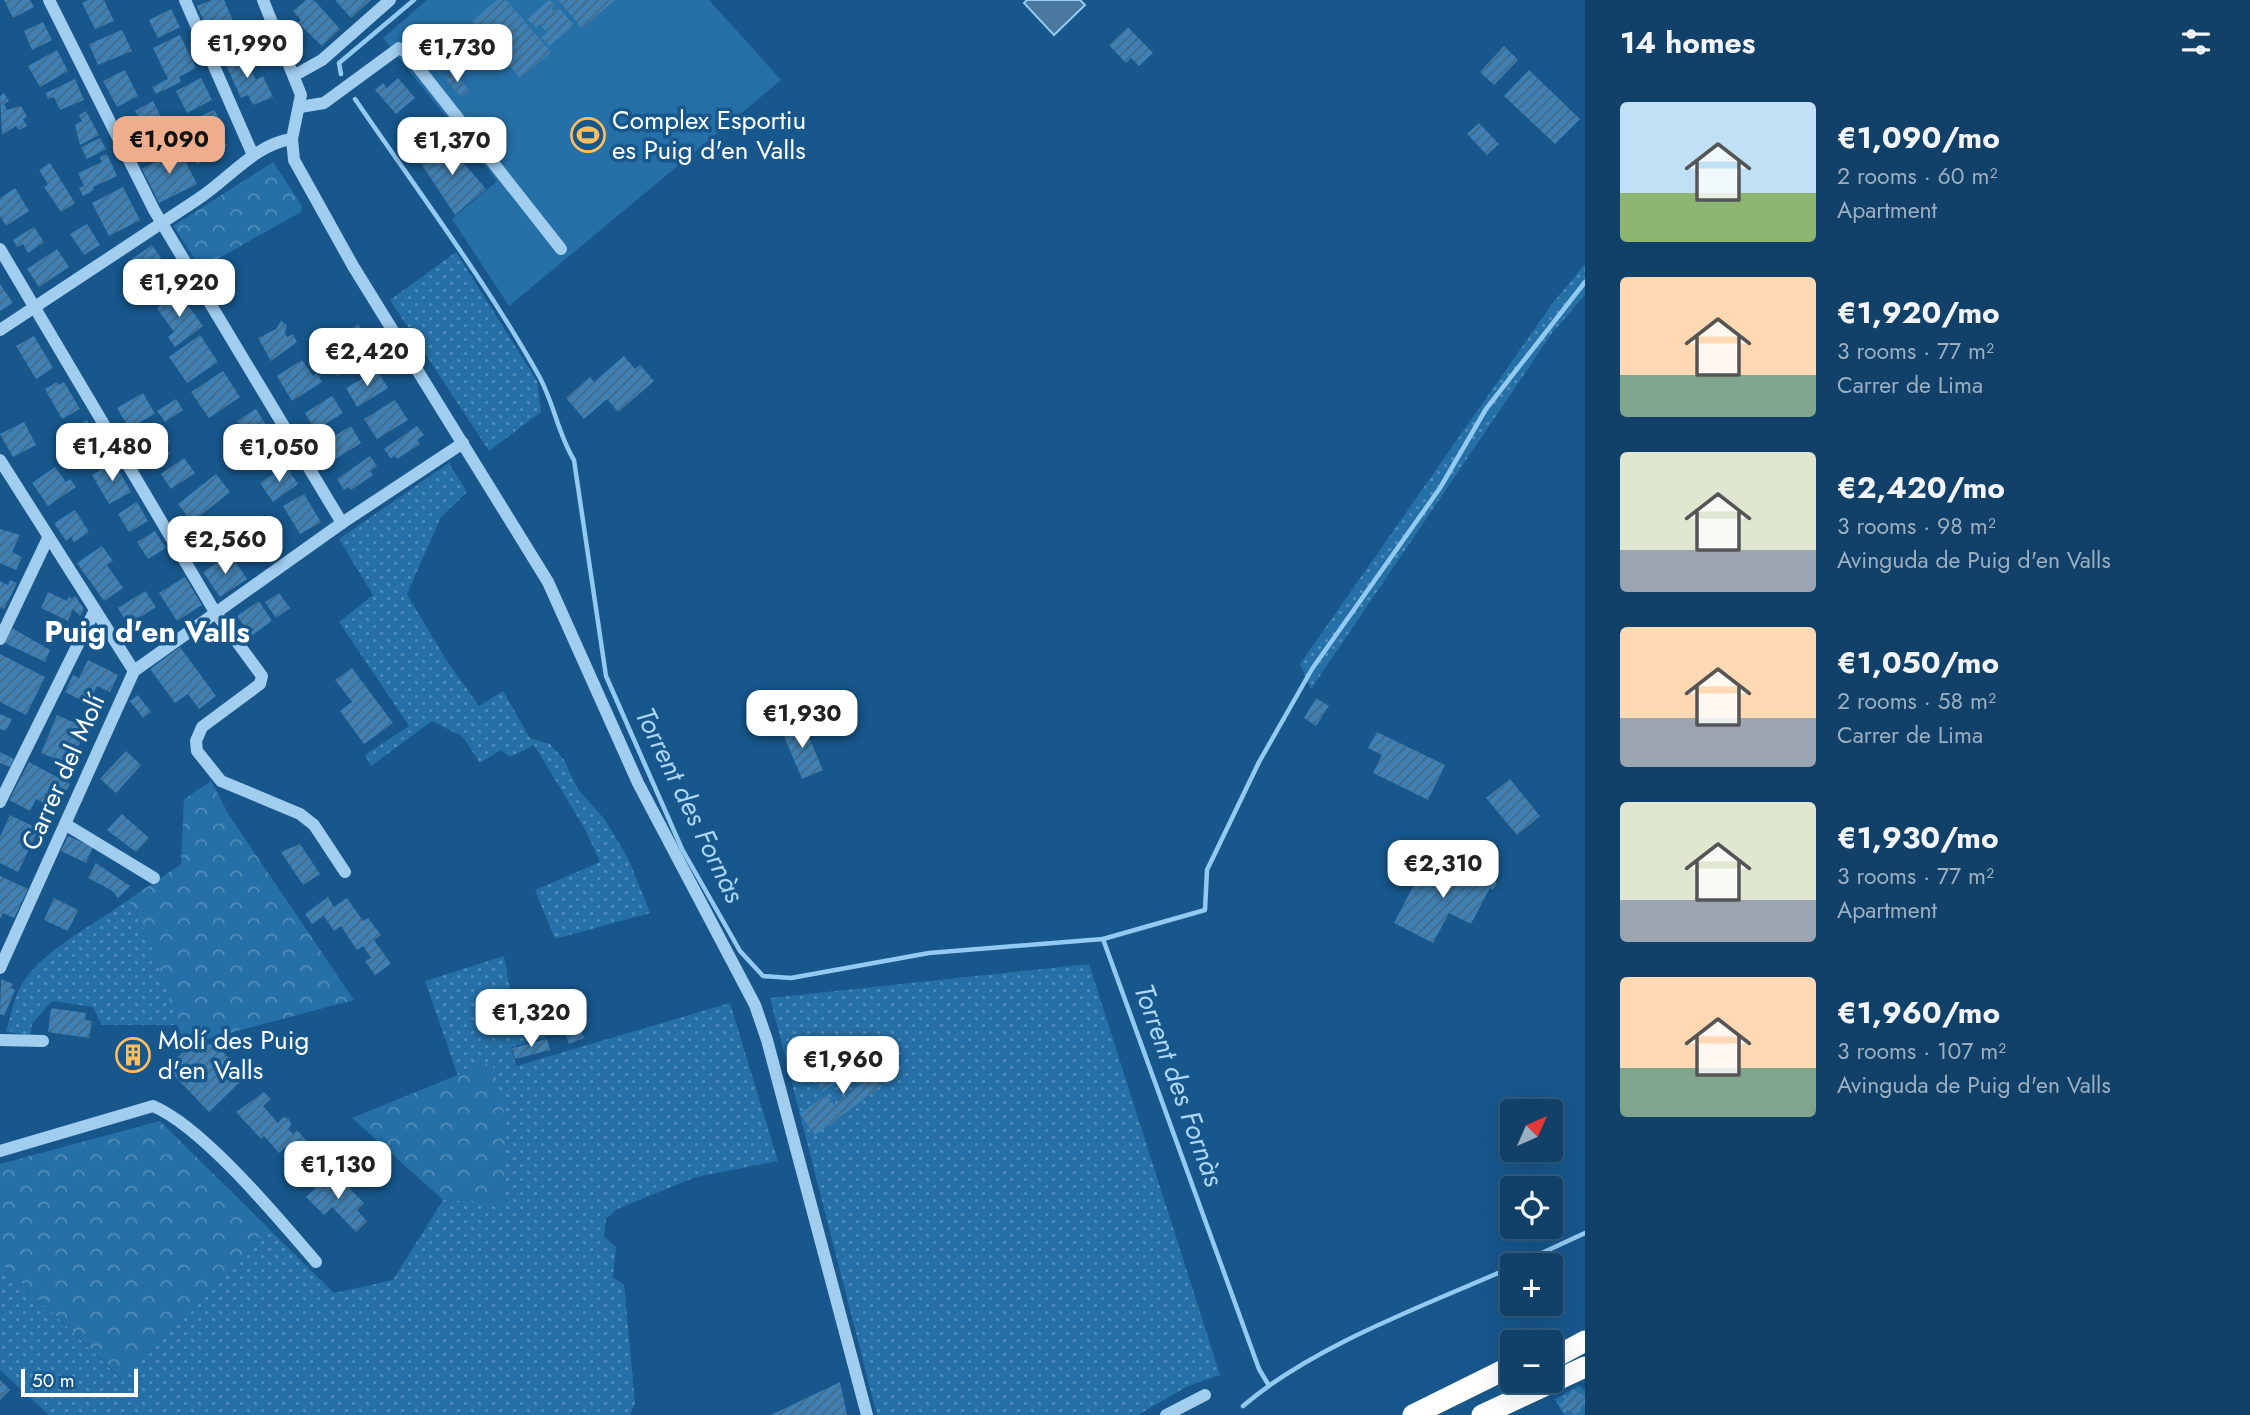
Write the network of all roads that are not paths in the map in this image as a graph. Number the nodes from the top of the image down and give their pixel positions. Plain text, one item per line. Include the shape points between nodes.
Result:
1 (185, 0) edge
2 (262, 0) edge
3 (390, 0) edge
4 (52, 1) edge
5 (295, 75) junction
6 (300, 107) junction
7 (292, 139) junction
8 (253, 155) junction
9 (160, 221) junction
10 (0, 249) edge
11 (561, 249) dead end
12 (35, 307) junction
13 (0, 330) edge
14 (463, 443) junction
15 (1, 464) edge
16 (342, 523) junction
17 (48, 538) junction
18 (95, 610) junction
19 (215, 612) junction
20 (0, 639) edge
21 (134, 671) junction
22 (0, 802) edge
23 (65, 824) junction
24 (345, 872) dead end
25 (154, 878) dead end
26 (0, 968) edge
27 (0, 1040) edge
28 (43, 1041) dead end
29 (0, 1151) edge
30 (316, 1262) dead end
31 (1585, 1340) edge
32 (1563, 1346) edge
33 (1563, 1353) edge
34 (1585, 1367) edge
35 (1500, 1372) edge
36 (1563, 1378) edge
37 (1500, 1386) edge
38 (1531, 1393) edge
39 (1536, 1393) edge
40 (1205, 1395) dead end
41 (867, 1415) edge
42 (1166, 1415) edge
43 (1413, 1415) edge
44 (1446, 1415) edge
45 (1482, 1415) edge
46 (1503, 1415) edge

1 - 8 street
2 - 5 street
3 - 5 street via 322,60
4 - 9 street
5 - 6 street
6 - 7 street
6 - 11 street via 324,103 399,48
7 - 8 street via 276,141
7 - 14 street via 294,160 307,185
8 - 9 street via 220,184
9 - 12 street
9 - 16 street
10 - 12 street
12 - 13 street
12 - 19 street
14 - 16 street
14 - 41 street via 548,582 638,783 755,1005
15 - 17 street
16 - 19 street
17 - 18 street
17 - 20 street
18 - 21 street
18 - 22 street
19 - 21 street
19 - 24 street via 262,676 260,684 202,727 195,741 197,751 221,780 300,814 314,825
21 - 23 street, Carrer del Molí
23 - 25 street
23 - 26 street, Carrer del Molí
27 - 28 street
29 - 30 street via 153,1106 203,1142 266,1203
31 - 32 highway
31 - 33 highway
34 - 36 highway
35 - 43 highway
37 - 44 highway
38 - 45 highway
39 - 46 highway
40 - 42 street

